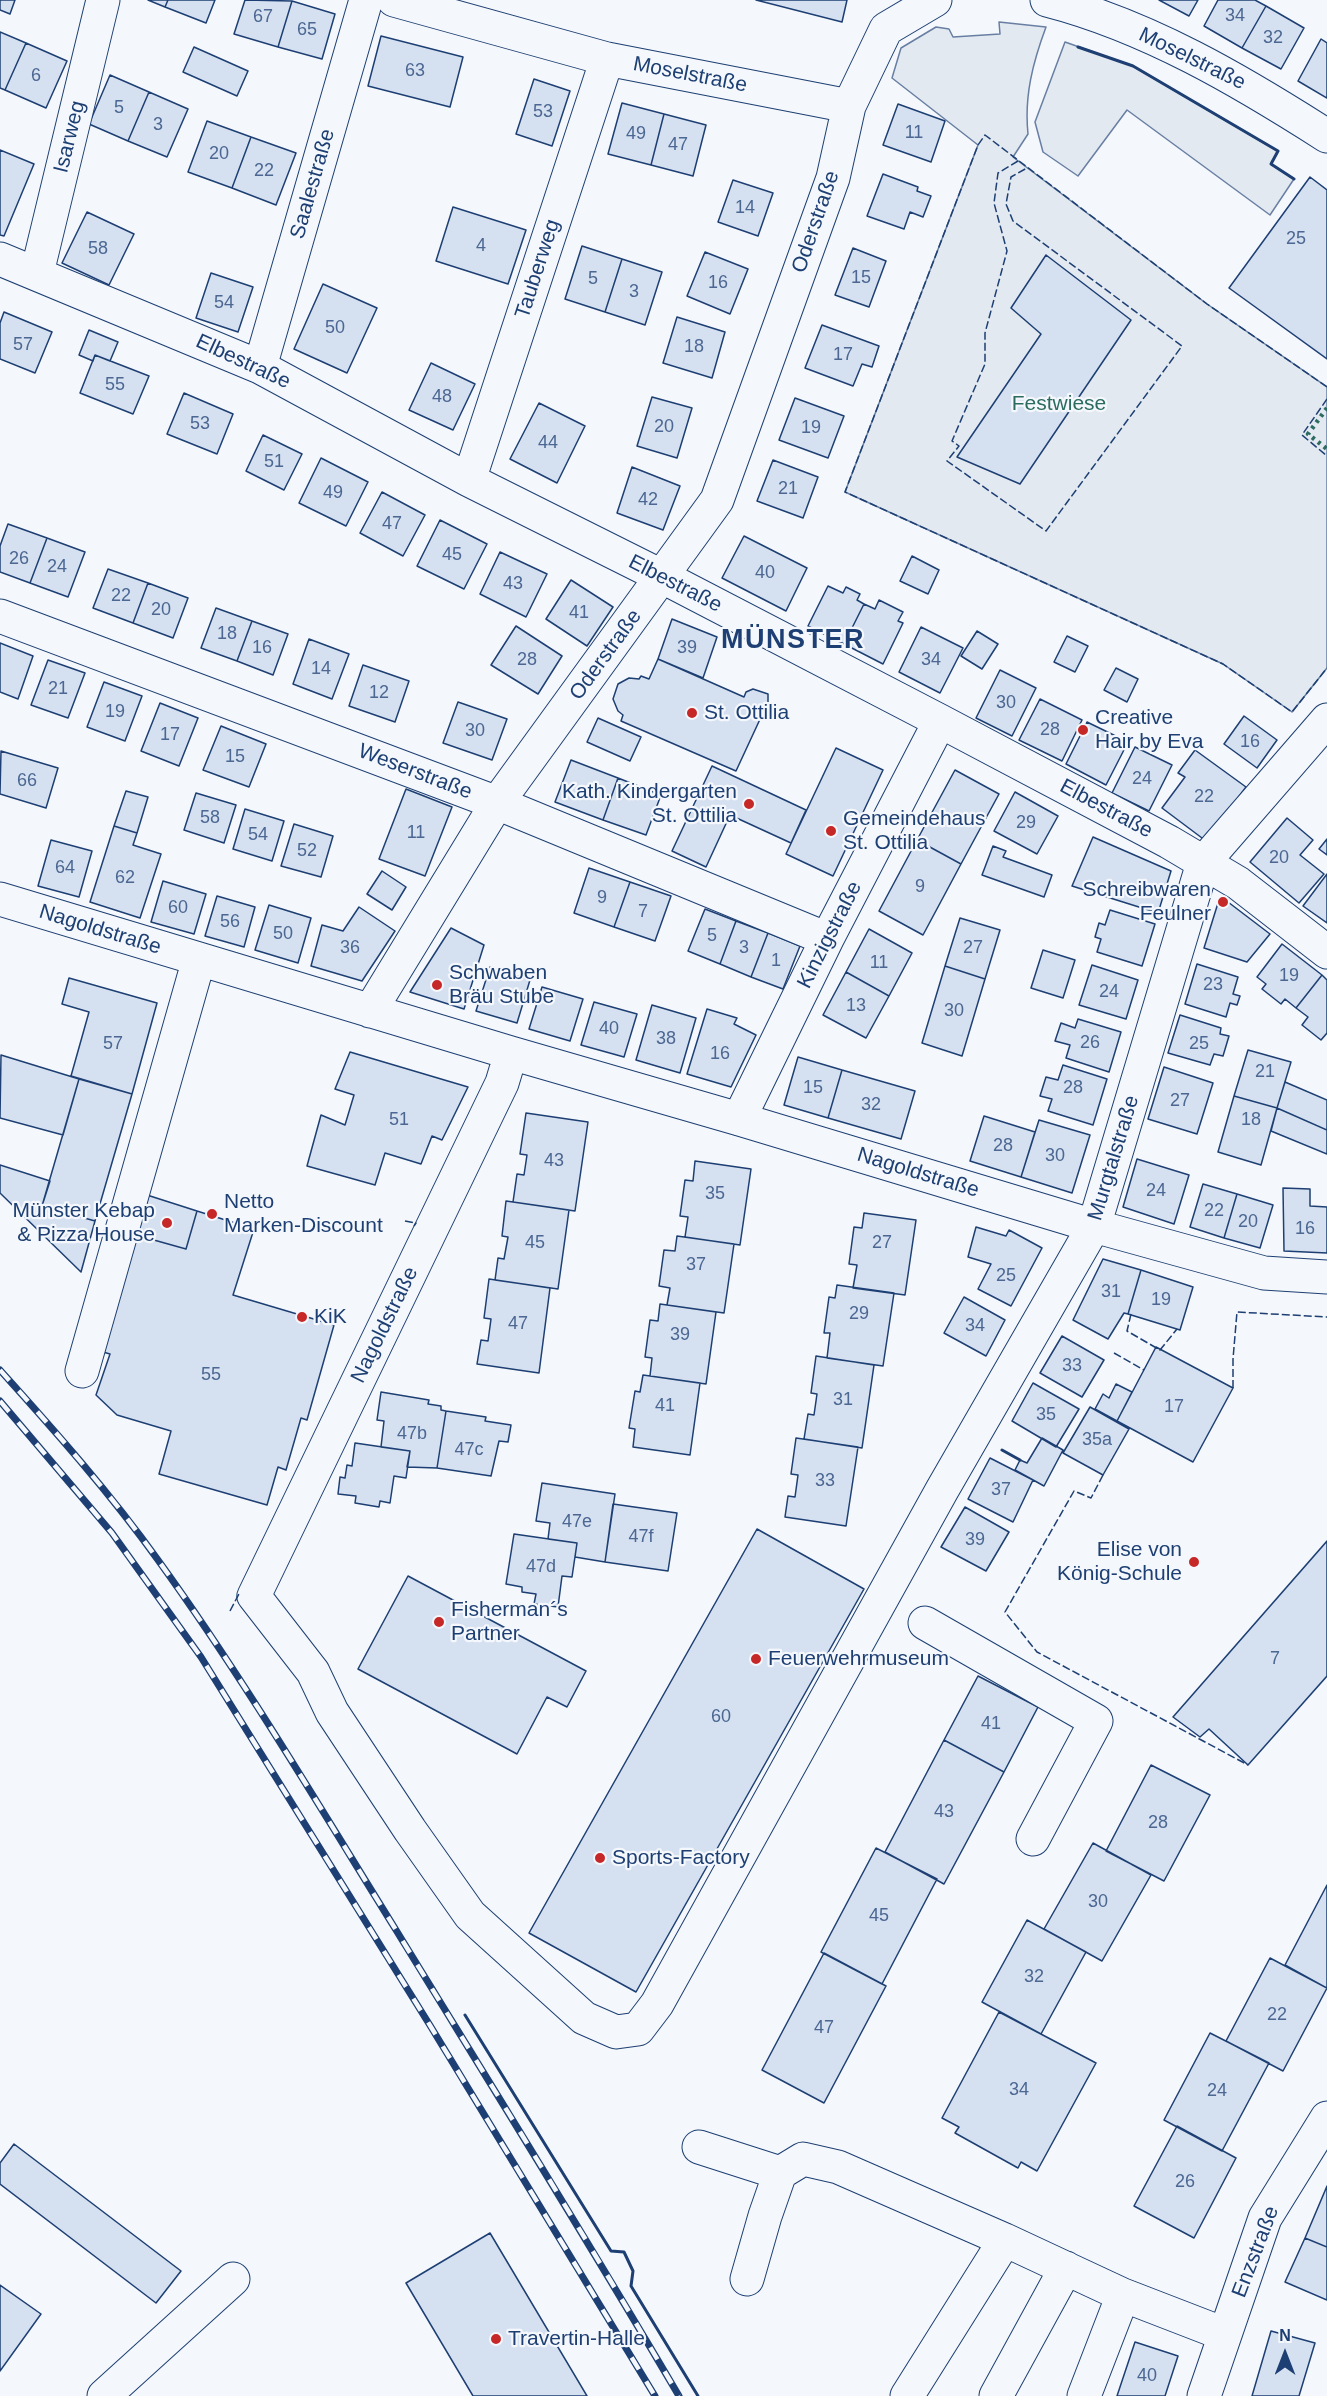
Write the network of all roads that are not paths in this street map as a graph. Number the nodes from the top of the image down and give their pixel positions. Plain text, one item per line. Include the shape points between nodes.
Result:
1 (103, 0) edge
2 (366, 0) edge
3 (394, 0) edge
4 (935, 0) edge
5 (1047, 0) edge
6 (607, 59) junction
7 (849, 106) junction
8 (1327, 136) edge
9 (0, 259) edge
10 (37, 273) junction
11 (260, 368) junction
12 (469, 480) junction
13 (663, 577) junction
14 (0, 616) edge
15 (1327, 720) edge
16 (940, 721) junction
17 (497, 803) junction
18 (1203, 862) junction
19 (0, 899) edge
20 (827, 939) junction
21 (1327, 952) edge
22 (199, 959) junction
23 (370, 1011) junction
24 (511, 1053) junction
25 (739, 1119) junction
26 (1094, 1226) junction
27 (1327, 1276) edge
28 (82, 1371) dead end
29 (254, 1596) joint
30 (924, 1623) dead end
31 (1034, 1839) dead end
32 (1327, 2118) edge
33 (699, 2147) dead end
34 (780, 2173) junction
35 (1005, 2240) junction
36 (1066, 2268) junction
37 (233, 2279) dead end
38 (747, 2280) dead end
39 (1123, 2295) junction
40 (1224, 2334) junction
41 (104, 2396) edge
42 (907, 2396) edge
43 (996, 2396) edge
44 (1084, 2396) edge
45 (1204, 2396) edge

1 - 10 street, Isarweg
2 - 11 street, Saalestraße
3 - 6 street, Moselstraße
4 - 7 street via 886,29
5 - 8 street, Moselstraße via 1164,45 1252,88
6 - 7 street, Moselstraße
6 - 12 street, Tauberweg
7 - 13 street, Oderstraße via 833,178 717,500
9 - 10 street, Elbestraße
10 - 11 street, Elbestraße
11 - 12 street, Elbestraße
12 - 13 street, Elbestraße
13 - 16 street, Elbestraße
13 - 17 street, Oderstraße
14 - 17 street, Weserstraße
15 - 18 street, Murgtalstraße
16 - 18 street, Elbestraße
16 - 20 street, Kinzigstraße
17 - 20 street, Weserstraße
17 - 23 street, Oderstraße
18 - 21 street, Elbestraße via 1238,883
18 - 26 street, Murgtalstraße
19 - 22 street, Nagoldstraße
20 - 25 street, Kinzigstraße
22 - 23 street, Nagoldstraße
22 - 28 street
23 - 24 street, Nagoldstraße
24 - 25 street, Nagoldstraße
24 - 29 street, Nagoldstraße via 502,1083
25 - 26 street, Nagoldstraße
26 - 27 street, Nagoldstraße via 1264,1273
26 - 29 street, Murgtalstraße via 942,1490 657,2004 638,2029 616,2032 584,2018 470,1915 332,1712 313,1672
30 - 31 street via 1096,1722
32 - 40 street, Enzstraße via 1265,2218
33 - 34 street
34 - 35 street via 803,2159 838,2167
34 - 38 street
35 - 36 street
35 - 42 street
36 - 39 street
36 - 43 street
37 - 41 street
39 - 40 street
39 - 44 street
40 - 45 street, Enzstraße

